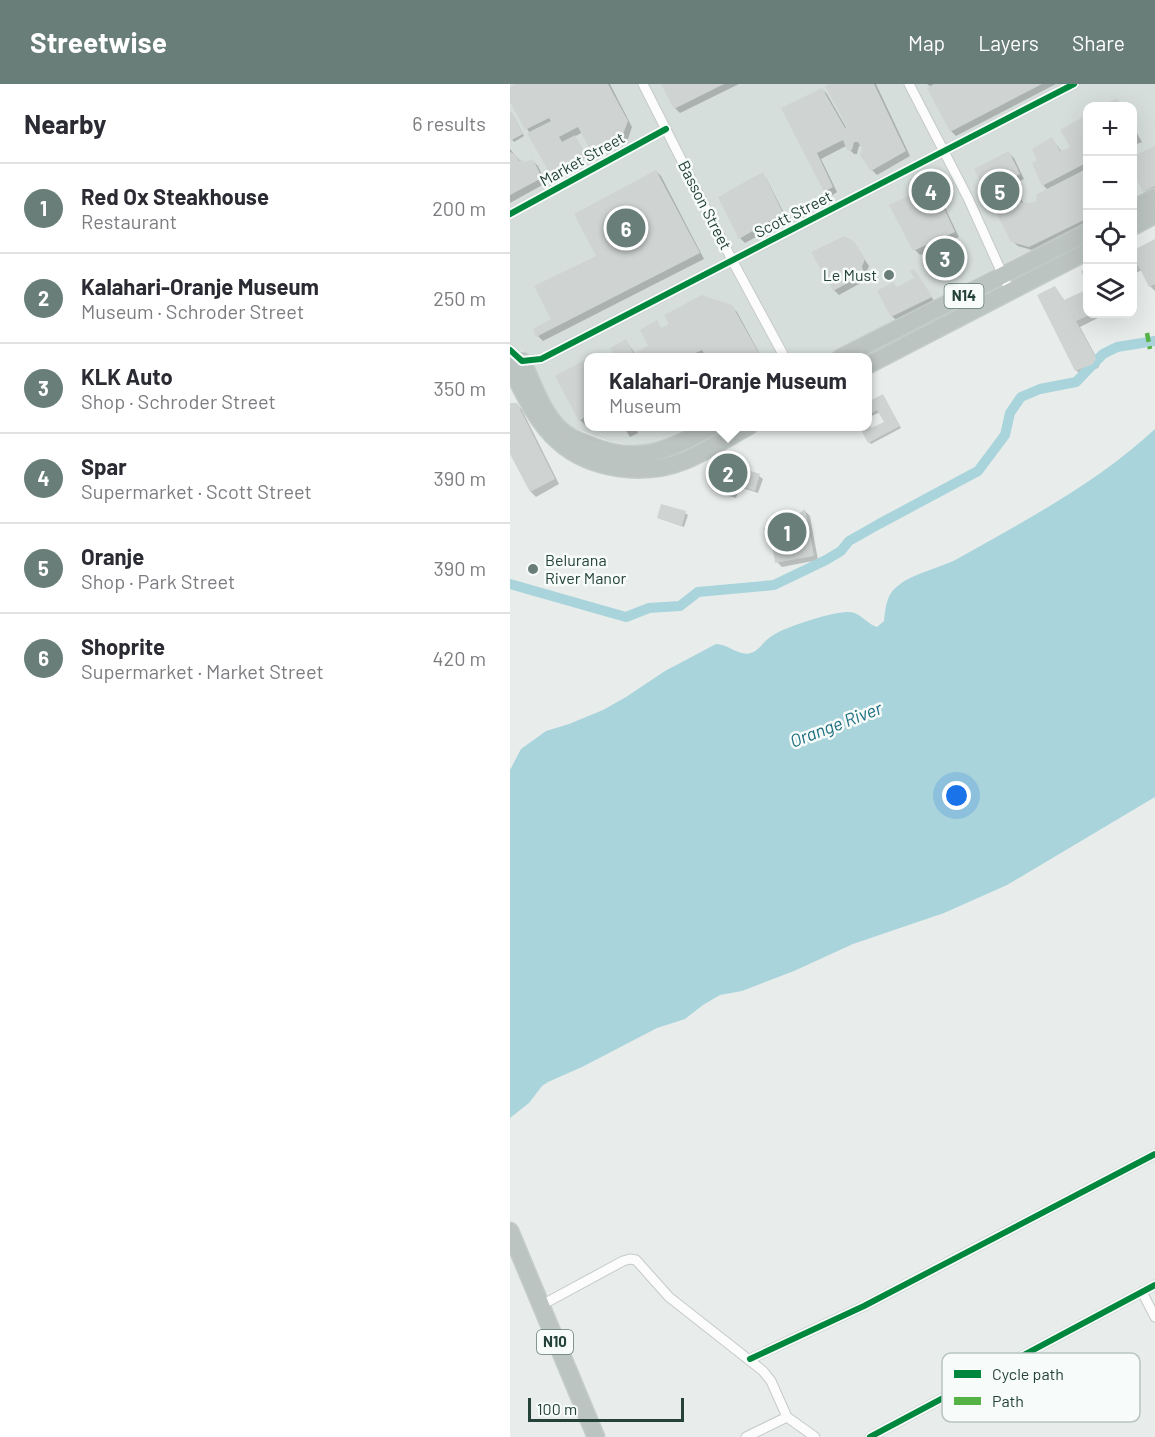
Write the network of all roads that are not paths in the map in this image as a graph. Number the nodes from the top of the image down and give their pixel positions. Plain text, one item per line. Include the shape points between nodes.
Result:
1 (643, 84) edge
2 (909, 84) edge
3 (1074, 84) edge
4 (666, 129) junction
5 (945, 151) junction
6 (1155, 197) edge
7 (1137, 206) edge
8 (510, 214) edge
9 (1155, 215) edge
10 (1137, 224) edge
11 (1083, 235) edge
12 (1083, 252) edge
13 (732, 260) junction
14 (1007, 284) junction
15 (783, 353) edge
16 (849, 353) edge
17 (541, 359) junction
18 (872, 362) edge
19 (515, 369) edge
20 (704, 431) edge
21 (740, 431) edge
22 (1155, 1154) edge
23 (513, 1238) edge
24 (1155, 1285) edge
25 (1142, 1292) junction
26 (540, 1306) junction
27 (1155, 1317) edge
28 (1028, 1353) edge
29 (750, 1359) junction
30 (942, 1399) edge
31 (787, 1417) junction
32 (596, 1437) edge
33 (746, 1437) edge
34 (815, 1437) edge
35 (870, 1437) edge

1 - 4 street, Basson Street
2 - 5 street
3 - 5 street, Scott Street
4 - 8 street, Market Street
4 - 13 street, Basson Street
5 - 13 street, Scott Street
5 - 14 street
6 - 7 highway
9 - 10 highway
11 - 14 highway, N14
12 - 14 highway, N14
13 - 15 street, Basson Street
13 - 17 street, Scott Street
14 - 16 highway, N14
14 - 18 highway, N14
17 - 19 street, Scott Street
17 - 19 street, Scott Street
19 - 20 highway via 561,430 580,442 636,455 678,446
19 - 21 highway via 534,410 556,440 595,462 647,469 665,467 685,461
22 - 29 street via 864,1306
23 - 26 highway, N10
24 - 25 street
25 - 27 street
25 - 28 street
26 - 29 street via 623,1261 634,1259 669,1297
26 - 32 highway, N10
29 - 31 street via 771,1381
30 - 35 street
31 - 33 street
31 - 34 street

